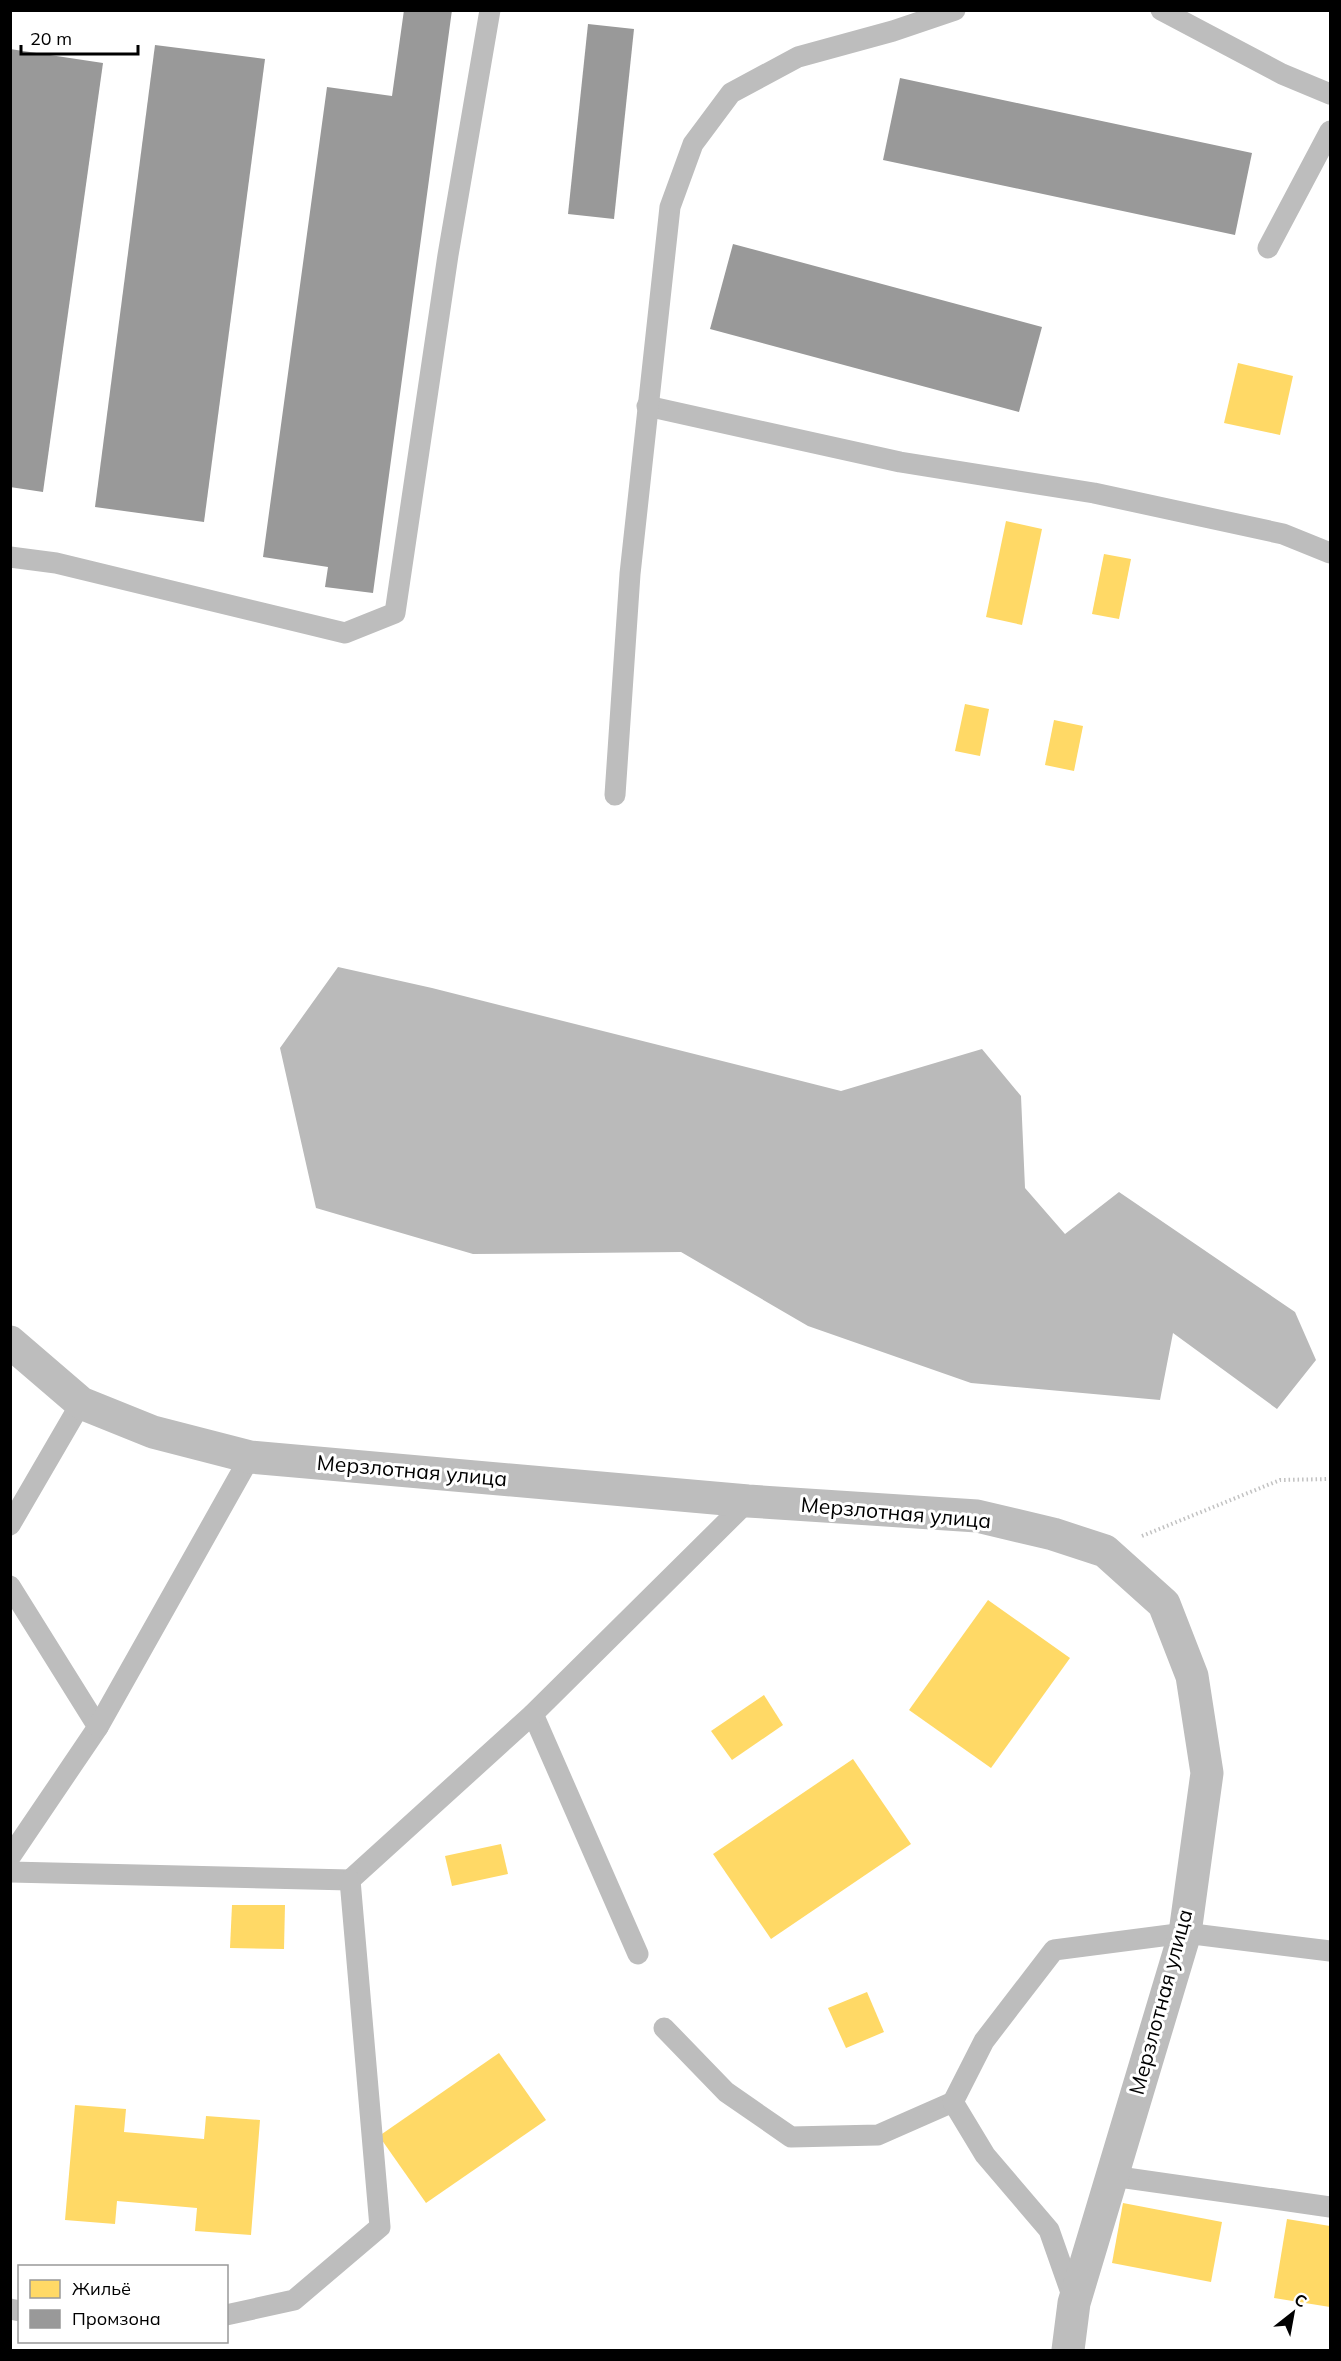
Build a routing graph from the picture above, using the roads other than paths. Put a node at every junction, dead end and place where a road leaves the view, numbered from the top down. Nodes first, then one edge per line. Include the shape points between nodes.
1 (490, 10) edge
2 (955, 10) edge
3 (1161, 10) edge
4 (1330, 94) edge
5 (1330, 131) edge
6 (1268, 248) dead end
7 (647, 406) junction
8 (1330, 553) edge
9 (10, 557) edge
10 (615, 795) dead end
11 (10, 1342) edge
12 (81, 1403) junction
13 (250, 1457) junction
14 (748, 1501) junction
15 (10, 1525) edge
16 (10, 1586) edge
17 (533, 1714) junction
18 (98, 1727) junction
19 (10, 1857) edge
20 (10, 1872) edge
21 (350, 1880) junction
22 (1185, 1933) junction
23 (1330, 1951) edge
24 (638, 1954) dead end
25 (664, 2028) dead end
26 (952, 2102) junction
27 (1112, 2176) junction
28 (1330, 2207) edge
29 (1074, 2303) junction
30 (228, 2315) edge
31 (1068, 2350) edge

1 - 9 lane via 448,255 395,614 345,633 57,563
2 - 7 lane via 798,57 731,93 693,144 670,207
3 - 4 lane via 1282,74
5 - 6 lane
7 - 8 lane via 900,462 1094,493 1283,534
7 - 10 lane via 630,574
11 - 12 street, Мерзлотная улица
12 - 13 street, Мерзлотная улица via 153,1432
12 - 15 lane
13 - 14 street, Мерзлотная улица
13 - 18 lane
14 - 17 lane
14 - 22 street, Мерзлотная улица via 977,1516 1053,1534 1105,1551 1164,1604 1192,1676 1207,1773
16 - 18 lane
17 - 21 lane
17 - 24 lane
18 - 19 lane
20 - 21 lane
21 - 30 lane via 380,2226 294,2300
22 - 23 lane
22 - 26 lane via 1054,1950 984,2041
22 - 27 street, Мерзлотная улица
25 - 26 lane via 726,2092 791,2137 878,2134
26 - 29 lane via 985,2155 1049,2230
27 - 28 lane
27 - 29 street, Мерзлотная улица
29 - 31 street, Мерзлотная улица

